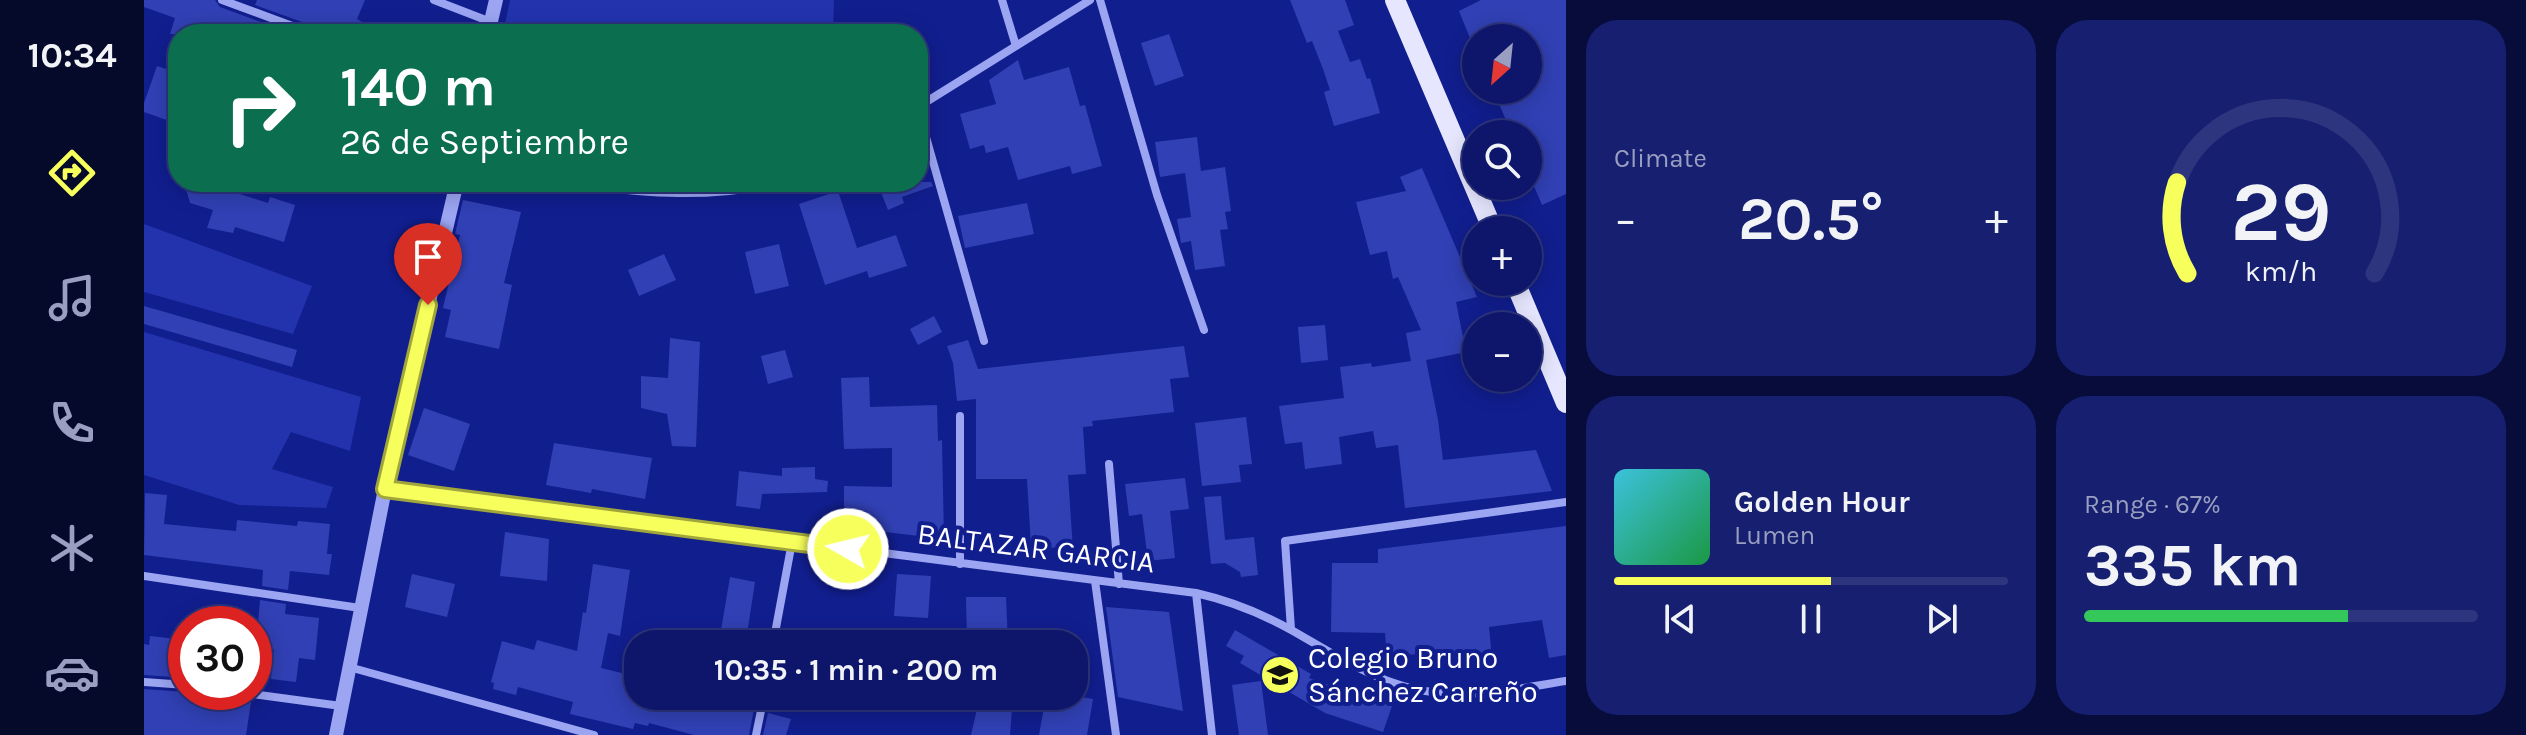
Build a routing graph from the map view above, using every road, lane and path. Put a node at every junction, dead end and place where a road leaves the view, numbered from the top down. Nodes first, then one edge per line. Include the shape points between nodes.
1 (222, 0) edge
2 (434, 0) edge
3 (496, 0) edge
4 (1002, 0) edge
5 (1090, 0) edge
6 (1100, 0) edge
7 (1395, 0) edge
8 (287, 24) edge
9 (482, 24) edge
10 (491, 24) edge
11 (1016, 46) junction
12 (928, 102) edge
13 (928, 143) edge
14 (455, 192) edge
15 (672, 192) edge
16 (697, 192) edge
17 (1487, 216) edge
18 (1521, 296) edge
19 (1204, 330) dead end
20 (984, 341) dead end
21 (1566, 403) edge
22 (960, 416) dead end
23 (1109, 464) dead end
24 (385, 489) junction
25 (1566, 502) edge
26 (792, 542) junction
27 (960, 564) junction
28 (144, 576) edge
29 (1095, 581) junction
30 (1119, 584) junction
31 (1196, 593) junction
32 (360, 608) junction
33 (1291, 629) junction
34 (776, 630) edge
35 (349, 667) junction
36 (1566, 681) edge
37 (144, 682) edge
38 (168, 684) edge
39 (272, 697) edge
40 (341, 706) junction
41 (761, 710) edge
42 (336, 735) edge
43 (594, 735) edge
44 (756, 735) edge
45 (1116, 735) edge
46 (1212, 735) edge

1 - 8 street
2 - 9 street
3 - 10 street
4 - 11 street
5 - 11 street
6 - 19 street via 1157,195
7 - 17 main road
11 - 12 street
13 - 20 street
14 - 24 street
15 - 16 street
18 - 21 main road
22 - 27 street
23 - 30 street
24 - 26 street, BALTAZAR GARCIA
24 - 32 street
25 - 33 street via 1285,541
26 - 27 street, BALTAZAR GARCIA
26 - 34 street
27 - 29 street, BALTAZAR GARCIA
28 - 32 street
29 - 30 street, BALTAZAR GARCIA
29 - 45 street
30 - 31 street, BALTAZAR GARCIA
31 - 33 street, BALTAZAR GARCIA via 1224,599
31 - 46 street
32 - 35 street
33 - 36 street, BALTAZAR GARCIA via 1367,672 1432,692 1470,694
35 - 40 street
35 - 43 street
37 - 38 street
39 - 40 street
40 - 42 street
41 - 44 street

